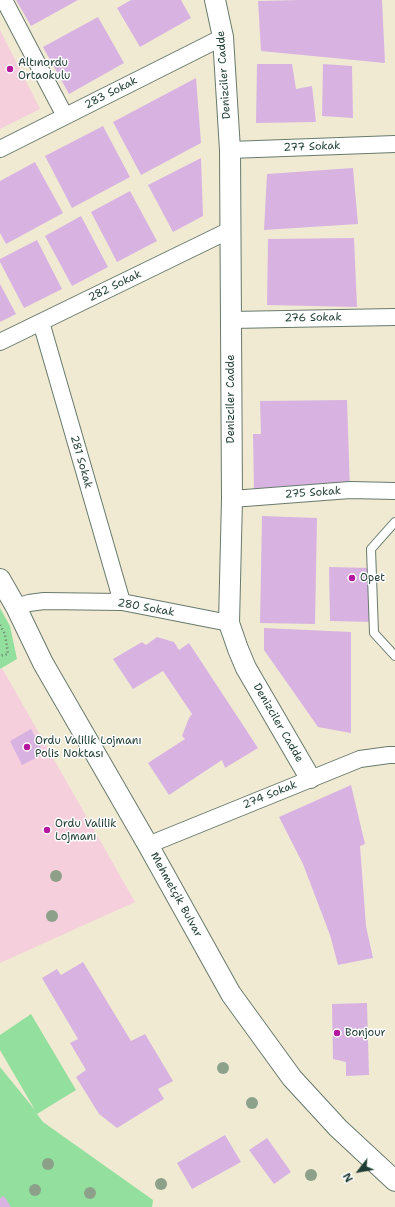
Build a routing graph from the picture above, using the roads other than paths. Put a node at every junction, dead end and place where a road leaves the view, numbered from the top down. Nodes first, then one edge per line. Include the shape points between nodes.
1 (4, 0) edge
2 (215, 0) edge
3 (223, 37) junction
4 (65, 116) junction
5 (395, 144) edge
6 (0, 149) edge
7 (230, 150) junction
8 (230, 230) junction
9 (395, 317) edge
10 (231, 320) junction
11 (41, 322) junction
12 (0, 342) edge
13 (395, 491) edge
14 (232, 500) junction
15 (395, 522) edge
16 (0, 579) edge
17 (122, 602) junction
18 (16, 607) junction
19 (229, 623) junction
20 (395, 656) edge
21 (395, 755) edge
22 (310, 778) junction
23 (148, 845) junction
24 (395, 1181) edge

1 - 4 street
2 - 3 street, Denizciler Cadde
3 - 4 street, 283 Sokak
3 - 7 street, Denizciler Cadde
4 - 6 street, 283 Sokak
5 - 7 street, 277 Sokak
7 - 8 street, Denizciler Cadde
8 - 10 street, Denizciler Cadde
8 - 11 street, 282 Sokak
9 - 10 street, 276 Sokak
10 - 14 street, Denizciler Cadde
11 - 12 street, 282 Sokak
11 - 17 street, 281 Sokak
13 - 14 street, 275 Sokak via 350,490
14 - 19 street, Denizciler Cadde
15 - 20 lane via 371,549 374,633
16 - 18 street, Mehmetçik Bulvar
17 - 18 street, 280 Sokak via 44,601
17 - 19 street, 280 Sokak
18 - 23 street, Mehmetçik Bulvar via 43,663
19 - 22 street, Denizciler Cadde via 246,668
21 - 22 street, 274 Sokak via 360,759
22 - 23 street, 274 Sokak
23 - 24 street, Mehmetçik Bulvar via 231,994 292,1078 338,1128

